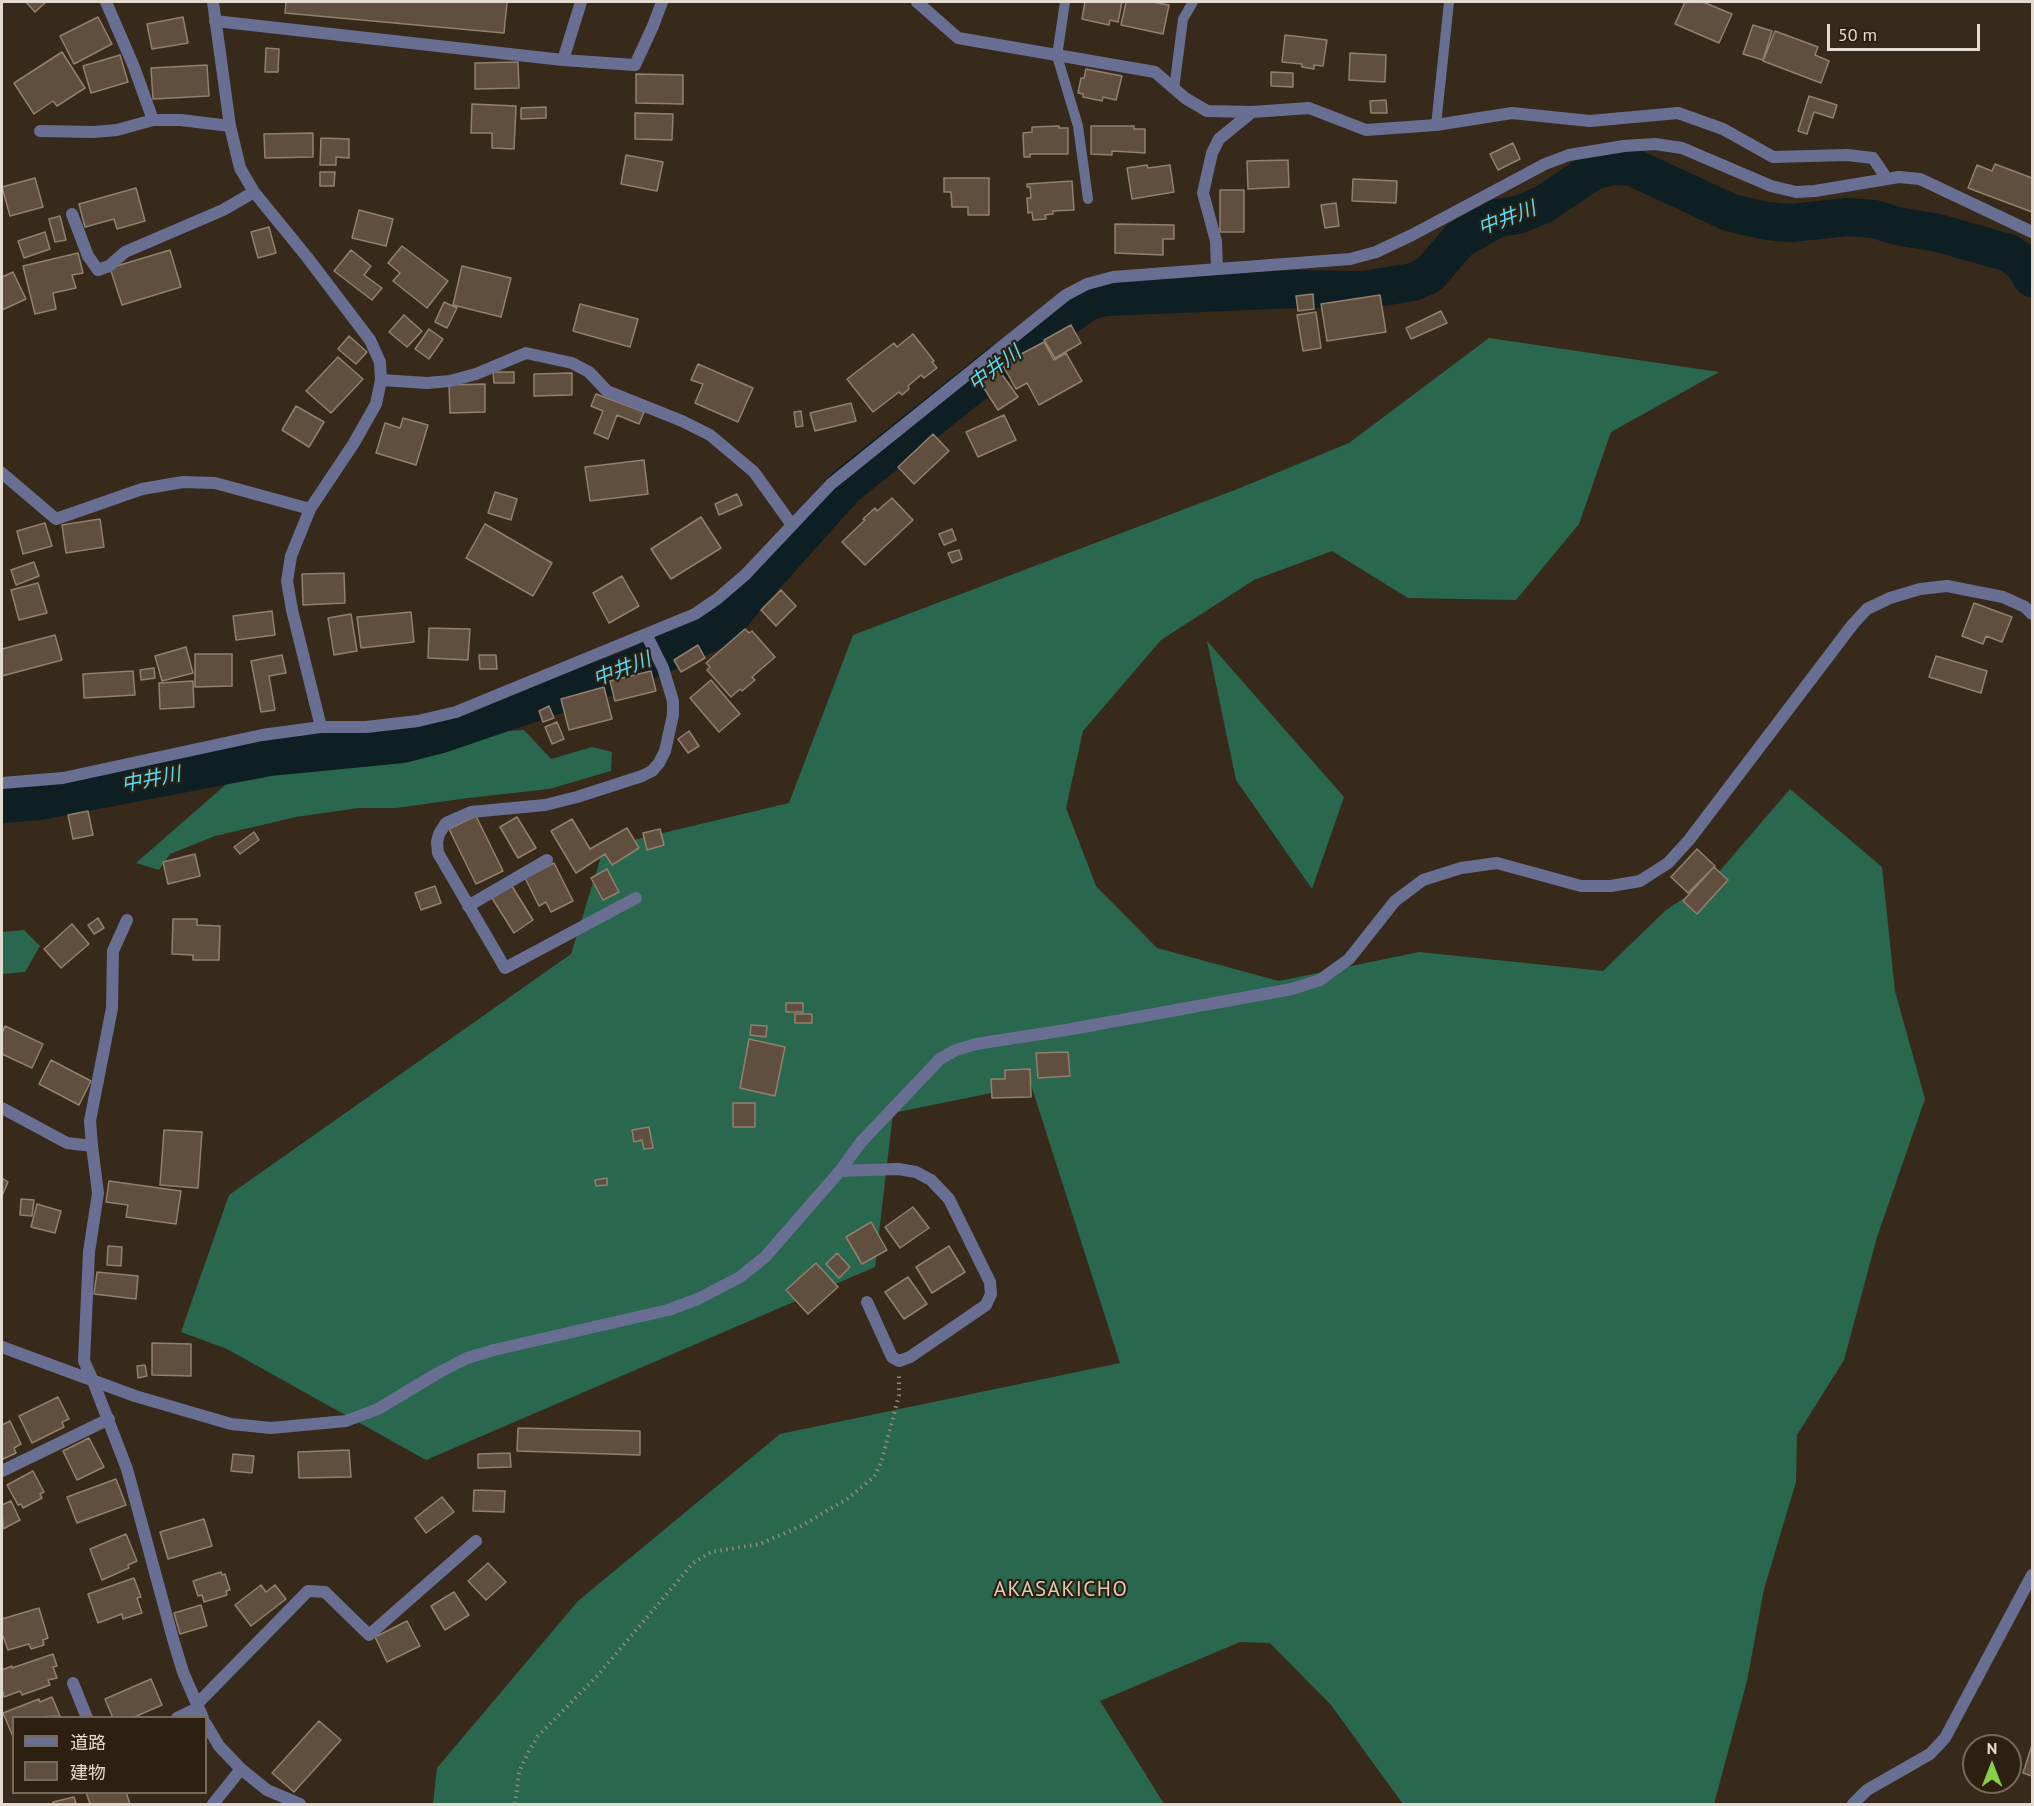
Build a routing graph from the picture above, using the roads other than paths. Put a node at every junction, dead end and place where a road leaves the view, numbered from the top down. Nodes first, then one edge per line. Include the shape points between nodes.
1 (106, 2) edge
2 (213, 2) edge
3 (581, 2) edge
4 (662, 2) edge
5 (917, 2) edge
6 (1065, 2) edge
7 (1193, 2) edge
8 (1449, 2) edge
9 (215, 21) junction
10 (1057, 56) junction
11 (563, 60) junction
12 (1174, 88) junction
13 (1252, 112) junction
14 (153, 120) junction
15 (1436, 125) junction
16 (230, 126) junction
17 (40, 131) dead end
18 (1887, 179) junction
19 (254, 192) junction
20 (1088, 200) dead end
21 (72, 214) dead end
22 (2032, 232) edge
23 (1217, 269) junction
24 (381, 380) junction
25 (2, 473) edge
26 (310, 509) junction
27 (792, 525) junction
28 (2032, 614) edge
29 (649, 639) junction
30 (321, 727) junction
31 (2, 783) edge
32 (547, 860) dead end
33 (636, 898) dead end
34 (468, 906) junction
35 (127, 920) dead end
36 (2, 1108) edge
37 (92, 1146) junction
38 (840, 1171) junction
39 (867, 1302) dead end
40 (2, 1347) edge
41 (93, 1381) junction
42 (109, 1419) junction
43 (2, 1472) edge
44 (476, 1542) dead end
45 (2032, 1575) edge
46 (73, 1683) dead end
47 (199, 1710) edge
48 (86, 1716) edge
49 (182, 1716) edge
50 (207, 1726) edge
51 (240, 1769) junction
52 (213, 1804) edge
53 (300, 1804) edge
54 (1853, 1804) edge

1 - 14 street
2 - 9 street
3 - 11 street
4 - 11 street via 635,65
5 - 10 street via 958,38
6 - 10 lane
7 - 12 lane via 1183,19
8 - 15 lane
9 - 11 street
9 - 16 street
10 - 12 street via 1155,72
10 - 20 lane via 1078,126
12 - 13 street via 1207,111
13 - 15 street via 1309,108 1366,130
13 - 23 street via 1219,139 1203,193 1216,241
14 - 16 street
14 - 17 street via 117,130
15 - 18 street via 1512,113 1590,121 1678,113 1723,129 1773,157 1847,154 1873,158
16 - 19 street via 240,168
18 - 22 street via 1920,179
18 - 23 street via 1796,192 1771,186 1682,148 1655,144 1624,146 1569,155 1545,164 1376,252 1350,259
19 - 21 street via 223,210 140,244 98,270 88,256
19 - 24 street via 370,340 380,362
23 - 27 street via 1113,277 1066,295 831,484
24 - 26 street via 376,404
24 - 27 street via 450,381 526,353 572,363 607,391 682,420 732,451 754,471
25 - 26 street via 56,519 142,489 183,482 214,483
26 - 30 street via 291,556 287,581
27 - 29 street via 717,599
28 - 38 street via 2003,597 1947,586 1910,592 1867,609 1689,840 1668,863 1640,881 1581,886 1497,863 1461,868 1423,880 1395,901 1349,959 1320,980 1292,989 956,1050 940,1059 861,1142
29 - 30 street via 456,712 366,727
29 - 34 street via 673,701 665,751 659,763 642,776 577,797 545,805 471,812 446,823 439,834 438,854
30 - 31 street via 234,740 63,778
32 - 34 street
33 - 34 street via 504,968
35 - 37 street via 113,951 112,1008 90,1121
36 - 37 street via 67,1143
37 - 41 street via 98,1193 89,1252 84,1361
38 - 39 street via 898,1169 931,1180 949,1199 990,1282 991,1294 986,1305 910,1358 899,1361 892,1358
38 - 41 street via 765,1257 740,1277 698,1299 668,1310 467,1358 378,1409 346,1421 271,1428 231,1424
40 - 41 street
41 - 42 street
42 - 43 street
42 - 47 street via 127,1469 183,1672
44 - 47 street via 369,1635 325,1592 308,1591
45 - 54 street via 1945,1738 1930,1754 1867,1790
46 - 48 street
47 - 49 street
50 - 51 street
51 - 52 street
51 - 53 street via 267,1790

